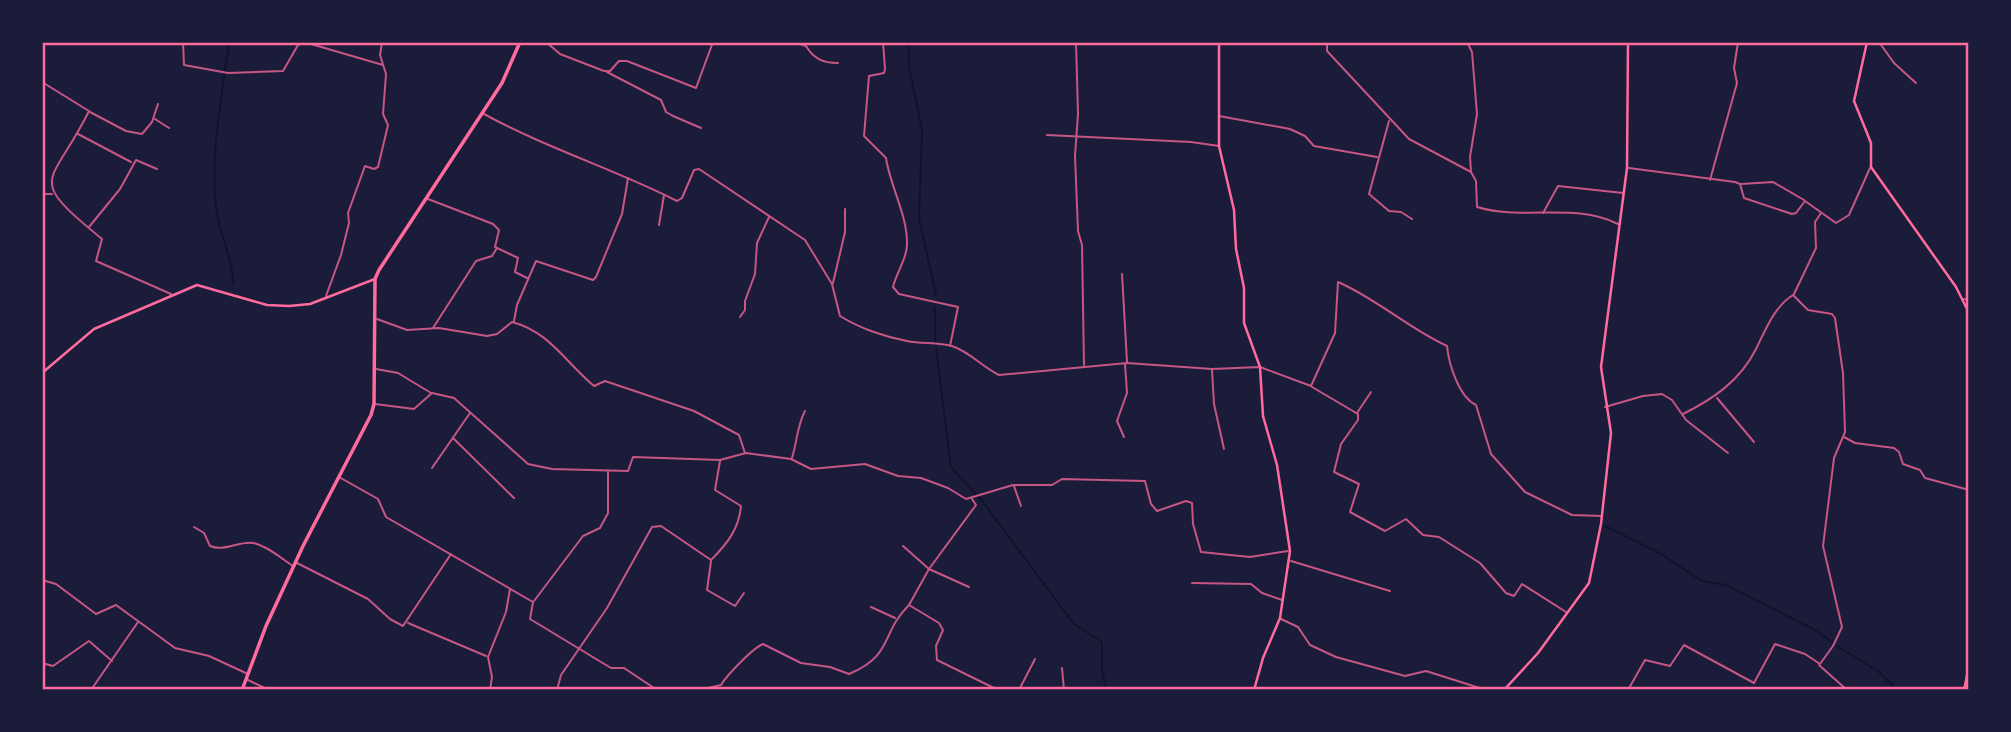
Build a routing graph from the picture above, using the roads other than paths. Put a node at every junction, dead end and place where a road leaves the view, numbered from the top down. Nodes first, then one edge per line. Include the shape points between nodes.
1 (183, 42) edge
2 (382, 42) edge
3 (520, 42) edge
4 (546, 42) edge
5 (713, 42) edge
6 (794, 42) edge
7 (883, 42) edge
8 (1076, 42) edge
9 (1219, 42) edge
10 (1327, 42) edge
11 (1467, 42) edge
12 (1628, 42) edge
13 (1738, 42) edge
14 (1867, 42) edge
15 (1879, 42) edge
16 (838, 63) dead end
17 (384, 66) junction
18 (606, 71) junction
19 (42, 82) edge
20 (1916, 83) dead end
21 (158, 104) dead end
22 (89, 111) junction
23 (483, 113) junction
24 (1218, 116) junction
25 (154, 118) junction
26 (1390, 120) junction
27 (169, 128) dead end
28 (701, 128) dead end
29 (78, 134) junction
30 (1046, 135) dead end
31 (1075, 138) junction
32 (1219, 146) junction
33 (1377, 157) junction
34 (132, 163) junction
35 (1871, 167) junction
36 (1627, 168) junction
37 (157, 169) dead end
38 (1471, 172) junction
39 (628, 177) junction
40 (1709, 181) junction
41 (1740, 184) junction
42 (1624, 193) junction
43 (42, 194) edge
44 (53, 194) junction
45 (664, 194) junction
46 (428, 199) junction
47 (1805, 201) junction
48 (845, 209) dead end
49 (1821, 213) junction
50 (1543, 214) junction
51 (769, 216) junction
52 (1412, 219) dead end
53 (659, 225) dead end
54 (1619, 225) junction
55 (88, 228) junction
56 (497, 247) junction
57 (1122, 274) dead end
58 (375, 279) junction
59 (528, 279) junction
60 (832, 284) junction
61 (174, 295) junction
62 (1793, 295) junction
63 (326, 298) junction
64 (1964, 299) junction
65 (1969, 300) edge
66 (1969, 313) edge
67 (740, 317) dead end
68 (376, 318) junction
69 (514, 323) junction
70 (432, 329) junction
71 (950, 346) junction
72 (1126, 363) junction
73 (1084, 367) junction
74 (1261, 367) junction
75 (375, 369) junction
76 (1212, 369) junction
77 (42, 373) edge
78 (1311, 386) junction
79 (1371, 392) dead end
80 (432, 393) junction
81 (1716, 397) junction
82 (374, 404) junction
83 (1605, 407) junction
84 (804, 411) dead end
85 (471, 412) junction
86 (1356, 414) junction
87 (1683, 414) junction
88 (1124, 437) dead end
89 (1843, 437) junction
90 (453, 438) junction
91 (1754, 442) dead end
92 (1224, 449) dead end
93 (746, 453) junction
94 (1728, 453) dead end
95 (792, 459) junction
96 (720, 460) junction
97 (432, 468) dead end
98 (608, 472) junction
99 (339, 477) junction
100 (1013, 485) junction
101 (1969, 490) edge
102 (514, 498) dead end
103 (973, 498) junction
104 (1021, 506) dead end
105 (1602, 516) junction
106 (194, 527) dead end
107 (903, 546) dead end
108 (1290, 551) junction
109 (452, 554) junction
110 (711, 560) junction
111 (1290, 561) junction
112 (295, 564) junction
113 (929, 569) junction
114 (42, 580) edge
115 (1192, 583) dead end
116 (969, 587) dead end
117 (510, 588) junction
118 (1390, 591) dead end
119 (744, 593) dead end
120 (1283, 601) junction
121 (533, 602) junction
122 (909, 605) junction
123 (871, 607) dead end
124 (1566, 612) junction
125 (896, 618) junction
126 (1280, 618) junction
127 (139, 621) junction
128 (407, 623) junction
129 (579, 647) junction
130 (488, 657) junction
131 (1035, 659) dead end
132 (112, 661) junction
133 (42, 663) edge
134 (1818, 664) junction
135 (1969, 666) edge
136 (1062, 668) dead end
137 (248, 677) junction
138 (91, 690) edge
139 (242, 690) edge
140 (269, 690) edge
141 (490, 690) edge
142 (557, 690) edge
143 (657, 690) edge
144 (699, 690) edge
145 (998, 690) edge
146 (1019, 690) edge
147 (1064, 690) edge
148 (1254, 690) edge
149 (1486, 690) edge
150 (1504, 690) edge
151 (1628, 690) edge
152 (1847, 690) edge
153 (1964, 690) edge

1 - 17 street via 184,65 228,73 283,71 298,45 304,43
2 - 17 street
3 - 23 highway
4 - 18 street via 560,54
5 - 18 street via 696,88 627,61 618,61
6 - 16 street via 827,63
7 - 71 street via 885,69 869,76 863,131 886,158 906,236 906,251 893,287 900,294 958,307
8 - 31 street
9 - 24 main road
10 - 26 street via 1327,51
11 - 38 street via 1472,52 1477,114
12 - 36 main road
13 - 40 street via 1737,83
14 - 35 main road via 1854,101 1871,143
15 - 20 street
17 - 63 street via 383,114 388,125 381,157 376,168 365,166
18 - 28 street via 661,100 673,116
19 - 22 street
21 - 25 street
22 - 25 street via 126,131 142,134
22 - 29 street
23 - 39 street via 524,136
23 - 46 highway
24 - 32 main road
24 - 33 street via 1290,129 1314,146
25 - 27 street
26 - 33 street
26 - 38 street via 1419,146
29 - 34 street
29 - 44 street via 52,172
30 - 31 street
31 - 32 street
31 - 73 street
32 - 74 main road via 1234,210 1244,323
33 - 52 street via 1369,194 1389,211
34 - 37 street via 139,160
34 - 55 street via 120,189
35 - 49 street via 1849,215 1836,223
35 - 64 main road
36 - 40 street
36 - 42 main road
38 - 50 street via 1477,207
39 - 45 street
39 - 59 street via 622,215 593,280 539,260
40 - 41 street
41 - 47 street via 1773,181
41 - 47 street via 1744,198 1792,214
42 - 50 street via 1558,186
42 - 54 main road
43 - 44 street
44 - 55 street
45 - 51 street via 677,201 682,198 697,169
45 - 53 street
46 - 56 street via 493,224 499,230
46 - 58 highway
47 - 49 street
48 - 60 street via 845,232
49 - 62 street via 1815,222 1816,248
50 - 54 street via 1604,217
51 - 60 street via 805,240
51 - 67 street via 757,243 755,274
54 - 83 main road via 1601,368
55 - 61 street via 102,239 96,261
56 - 59 street via 517,258 515,272
56 - 70 street via 492,256 475,261
57 - 72 street
58 - 63 main road
58 - 68 highway
59 - 69 street
60 - 71 street via 839,316 844,319 906,341
61 - 63 main road via 197,285 267,305 310,304
61 - 77 main road via 94,329
62 - 81 street via 1779,306 1755,352
62 - 89 street via 1808,310 1835,318 1843,373
64 - 65 street
64 - 66 main road
68 - 70 street via 407,330
68 - 75 highway
69 - 70 street via 486,336
69 - 93 street via 540,332 594,386 605,381 694,411 739,435
71 - 73 street via 999,374
72 - 73 street
72 - 76 street
72 - 88 street via 1127,393 1117,421
74 - 76 street
74 - 78 street
74 - 108 main road via 1264,416
75 - 80 street via 398,373
75 - 82 highway
76 - 92 street
78 - 86 street
78 - 105 street via 1335,333 1338,282 1447,346 1466,400 1476,405 1490,454 1525,492 1572,515
79 - 86 street
80 - 82 street via 414,409
80 - 85 street via 450,395
81 - 87 street
81 - 91 street
82 - 99 highway
83 - 87 street via 1662,394
83 - 105 main road via 1611,433
84 - 95 street
85 - 90 street
85 - 98 street via 528,464
86 - 124 street via 1358,420 1342,444 1334,472 1359,484 1350,512 1385,531 1409,520 1423,534 1439,537 1480,563 1506,593 1514,596 1522,584
87 - 94 street
89 - 101 street via 1894,448 1903,464 1920,470 1925,478
89 - 134 street via 1832,471 1823,546 1842,627
90 - 97 street
90 - 102 street
93 - 95 street
93 - 96 street
95 - 103 street via 811,469 865,464
96 - 98 street via 639,456 633,457 628,471
96 - 110 street via 715,490 741,506 727,545
98 - 121 street via 608,513 600,528 583,536
99 - 109 street via 378,499 386,517
99 - 112 highway
100 - 103 street
100 - 104 street
100 - 108 street via 1052,485 1062,479 1145,481 1157,510 1192,503 1201,552 1250,556
103 - 113 street via 976,505
105 - 124 main road via 1589,583
106 - 112 street via 204,533 210,546 254,543
107 - 113 street
108 - 111 main road
109 - 117 street
109 - 128 street via 426,587
110 - 119 street via 708,590 735,606
110 - 129 street via 661,526 652,527 607,608
111 - 118 street
111 - 120 main road
112 - 128 street via 368,598 403,626
112 - 137 highway
113 - 116 street
113 - 122 street
114 - 127 street via 56,584 96,614 116,605
115 - 120 street via 1251,584
117 - 121 street
117 - 130 street
120 - 126 main road
121 - 129 street via 528,617
122 - 125 street
122 - 145 street via 943,630 936,646 937,660
123 - 125 street
124 - 150 main road via 1538,653
125 - 144 street via 884,649 870,666 849,674 801,663 763,644 731,669 721,685
126 - 148 main road
126 - 149 street via 1298,627 1310,645 1336,657 1405,676 1426,671
127 - 132 street
127 - 137 street via 176,648 209,656
128 - 130 street
129 - 142 street
129 - 143 street
130 - 141 street
131 - 146 street
132 - 133 street via 89,641 53,666
132 - 138 street
134 - 151 street via 1805,654 1775,645 1754,683 1684,645 1670,666 1645,660
134 - 152 street
135 - 153 main road
136 - 147 street
137 - 139 highway
137 - 140 street

